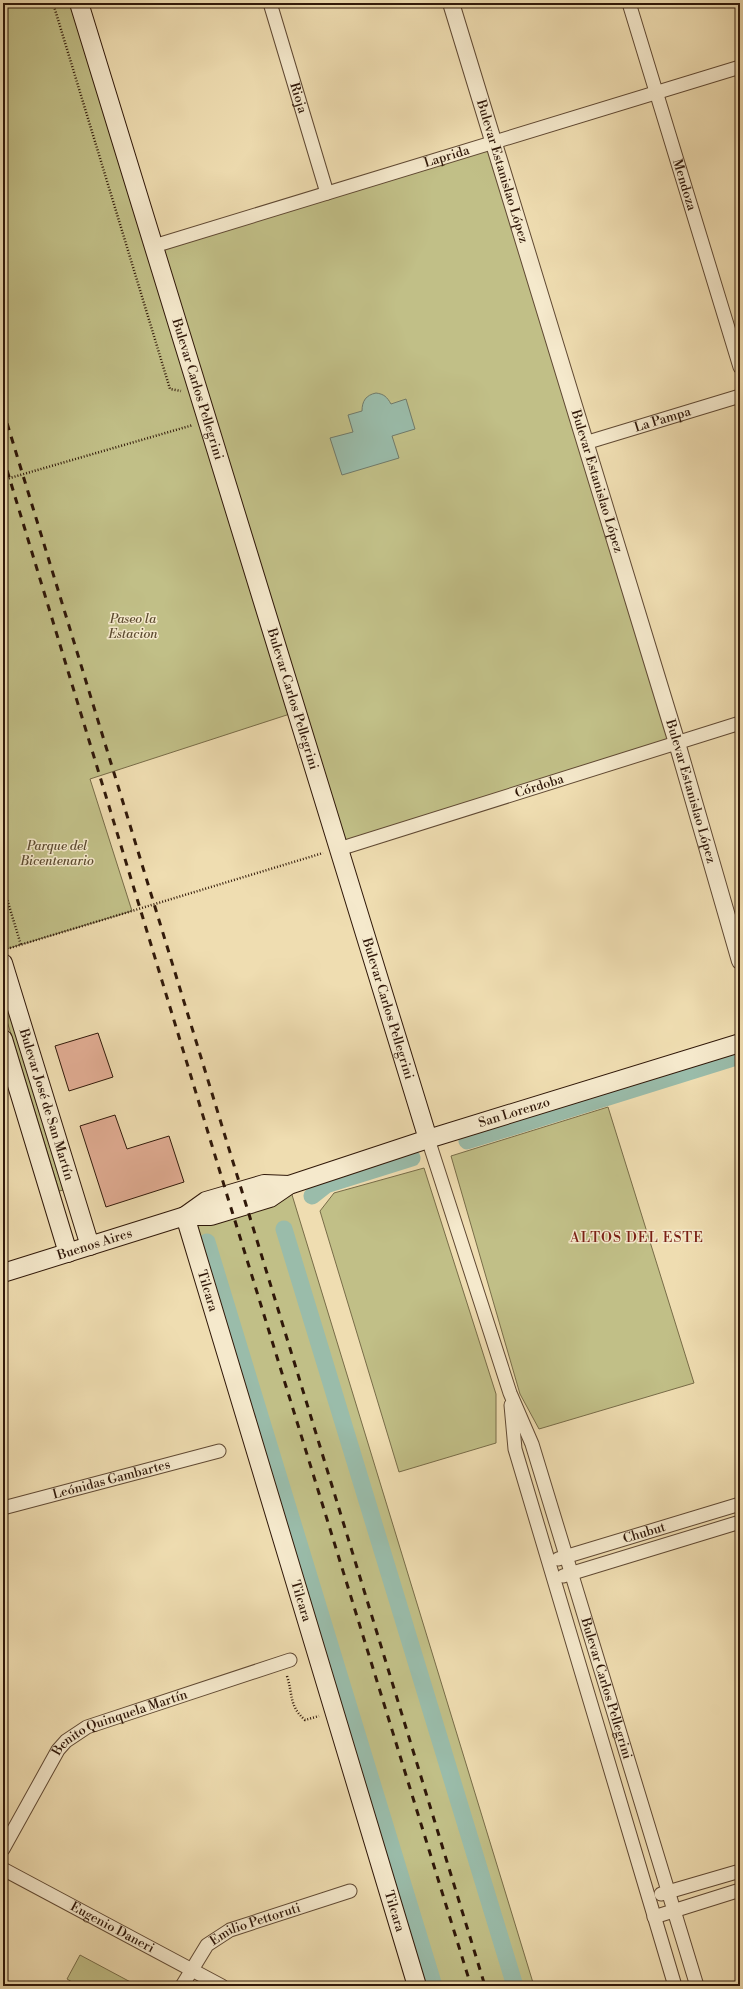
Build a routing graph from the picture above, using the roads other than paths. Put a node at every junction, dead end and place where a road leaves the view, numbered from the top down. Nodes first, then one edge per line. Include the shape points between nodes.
1 (79, 3) edge
2 (270, 3) edge
3 (451, 3) edge
4 (629, 3) edge
5 (740, 67) edge
6 (656, 93) junction
7 (493, 142) junction
8 (328, 193) junction
9 (154, 246) junction
10 (740, 367) edge
11 (740, 396) edge
12 (585, 443) junction
13 (740, 723) edge
14 (677, 743) junction
15 (339, 849) junction
16 (740, 961) edge
17 (3, 963) edge
18 (3, 1039) edge
19 (740, 1043) edge
20 (428, 1139) junction
21 (244, 1198) joint
22 (185, 1216) junction
23 (90, 1246) junction
24 (68, 1253) junction
25 (3, 1273) edge
26 (510, 1393) junction
27 (532, 1444) junction
28 (515, 1449) junction
29 (219, 1450) dead end
30 (740, 1504) edge
31 (3, 1508) edge
32 (740, 1522) edge
33 (567, 1557) junction
34 (549, 1562) junction
35 (572, 1573) junction
36 (554, 1579) junction
37 (290, 1660) dead end
38 (3, 1849) edge
39 (3, 1868) edge
40 (740, 1871) edge
41 (740, 1890) edge
42 (350, 1891) dead end
43 (668, 1892) junction
44 (649, 1898) junction
45 (674, 1911) junction
46 (654, 1916) junction
47 (191, 1969) junction
48 (182, 1986) edge
49 (222, 1986) edge
50 (417, 1986) edge
51 (675, 1986) edge
52 (696, 1986) edge

1 - 9 main road, Bulevar Carlos Pellegrini
2 - 8 street, Rioja
3 - 7 street, Bulevar Estanislao López
4 - 6 street, Mendoza
5 - 6 street, Laprida
6 - 7 street, Laprida
6 - 10 street, Mendoza
7 - 8 street, Laprida
7 - 12 street, Bulevar Estanislao López
8 - 9 street, Laprida
9 - 15 main road, Bulevar Carlos Pellegrini
11 - 12 street, La Pampa
12 - 14 street, Bulevar Estanislao López
13 - 14 street, Córdoba
14 - 15 street, Córdoba
14 - 16 street, Bulevar Estanislao López
15 - 20 main road, Bulevar Carlos Pellegrini
17 - 23 main road, Bulevar José de San Martín
18 - 24 main road, Bulevar José de San Martín
19 - 20 main road, San Lorenzo
20 - 21 main road, San Lorenzo via 288,1185 264,1184
20 - 26 street, Bulevar Carlos Pellegrini
21 - 22 main road, Buenos Aires via 206,1201
22 - 23 main road, Buenos Aires
22 - 50 main road, Tilcara
23 - 24 main road, Buenos Aires
24 - 25 main road, Buenos Aires
26 - 27 street, Bulevar Carlos Pellegrini
26 - 28 street, Bulevar Carlos Pellegrini
27 - 28 street
27 - 33 street, Bulevar Carlos Pellegrini
28 - 34 street, Bulevar Carlos Pellegrini
29 - 31 street, Leónidas Gambartes
30 - 33 street, Chubut
32 - 35 street, Chubut
33 - 34 street, Chubut
33 - 35 street, Bulevar Carlos Pellegrini
34 - 36 street, Bulevar Carlos Pellegrini
35 - 36 street, Chubut
35 - 43 street, Bulevar Carlos Pellegrini
36 - 44 street, Bulevar Carlos Pellegrini
37 - 38 street, Benito Quinquela Martín via 87,1727 76,1734 66,1741 51,1760
39 - 47 street, Eugenio Daneri
40 - 43 street
41 - 45 street
42 - 47 street, Emilio Pettoruti via 230,1930 207,1946
43 - 44 street
43 - 45 street, Bulevar Carlos Pellegrini
44 - 46 street, Bulevar Carlos Pellegrini
45 - 46 street
45 - 52 street, Bulevar Carlos Pellegrini
46 - 51 street, Bulevar Carlos Pellegrini
47 - 48 street, Emilio Pettoruti
47 - 49 street, Eugenio Daneri

